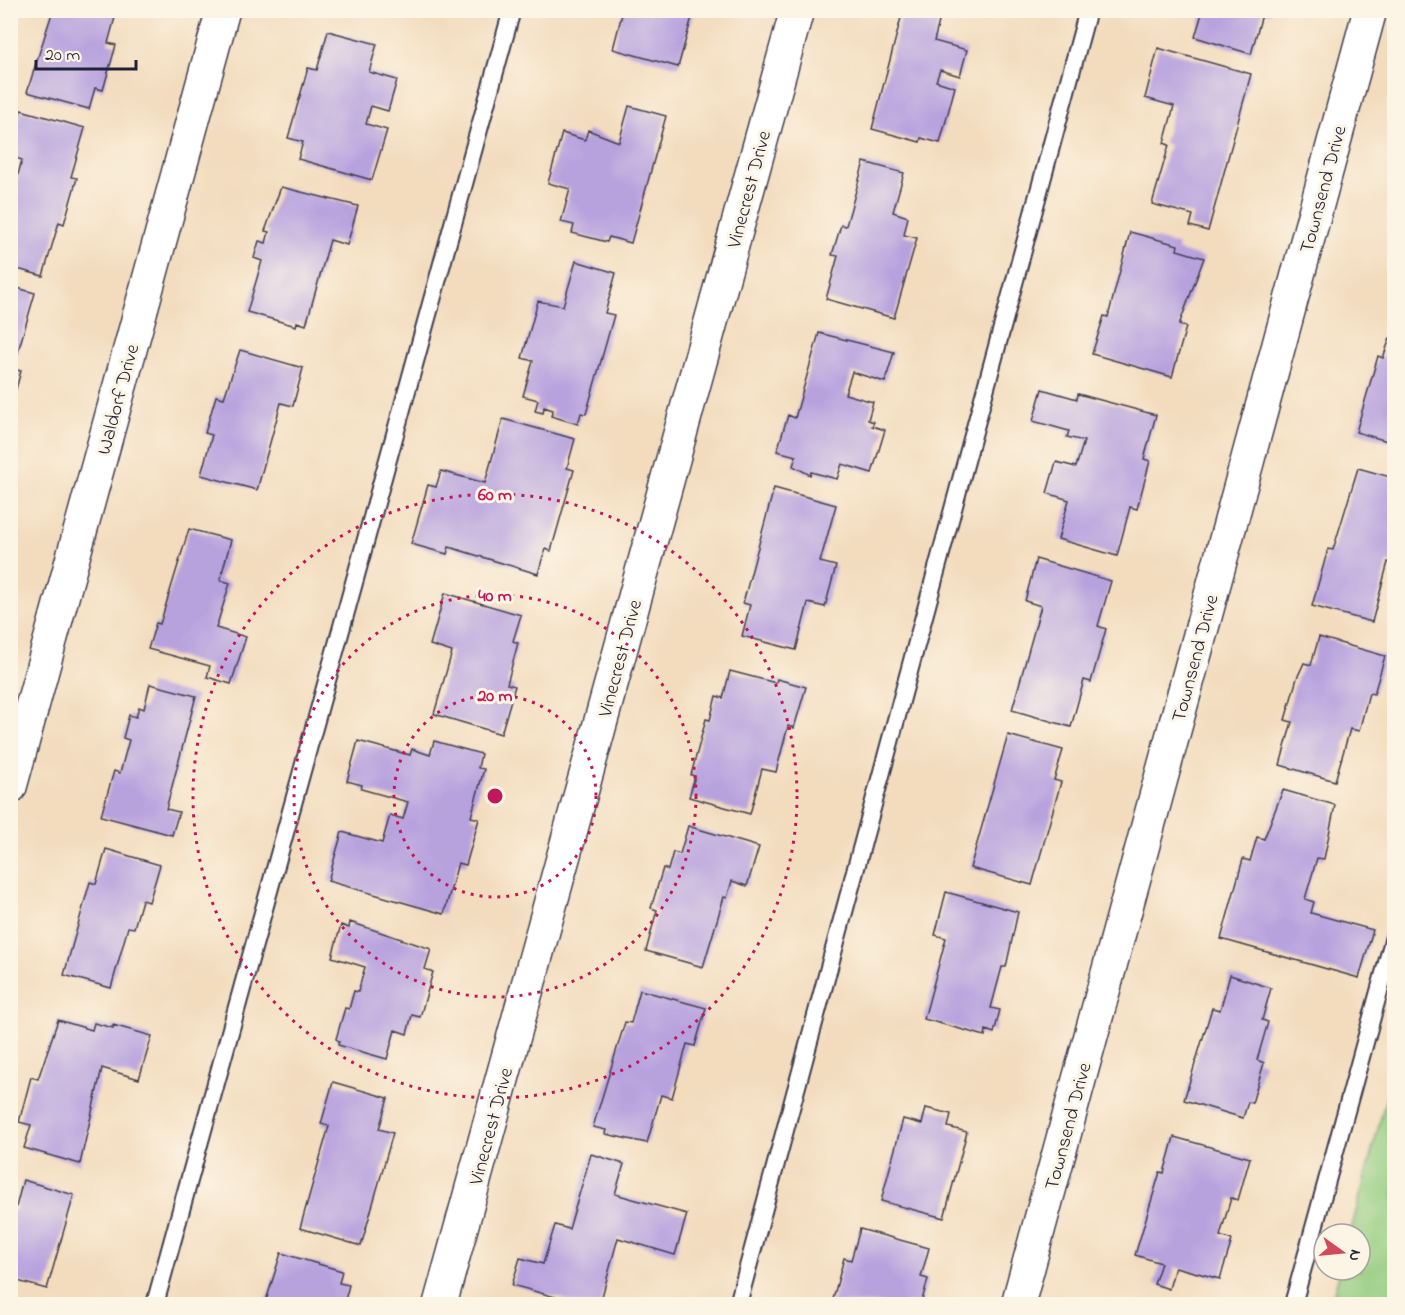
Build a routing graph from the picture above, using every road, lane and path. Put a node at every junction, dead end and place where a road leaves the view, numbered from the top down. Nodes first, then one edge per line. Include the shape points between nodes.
1 (223, 10) edge
2 (512, 10) edge
3 (797, 10) edge
4 (1088, 10) edge
5 (1370, 10) edge
6 (10, 787) edge
7 (1395, 937) edge
8 (155, 1305) edge
9 (440, 1305) edge
10 (738, 1305) edge
11 (1018, 1305) edge
12 (1293, 1305) edge

1 - 6 street, Waldorf Drive
2 - 8 lane
3 - 9 street, Vinecrest Drive
4 - 10 lane
5 - 11 street, Townsend Drive
7 - 12 lane

